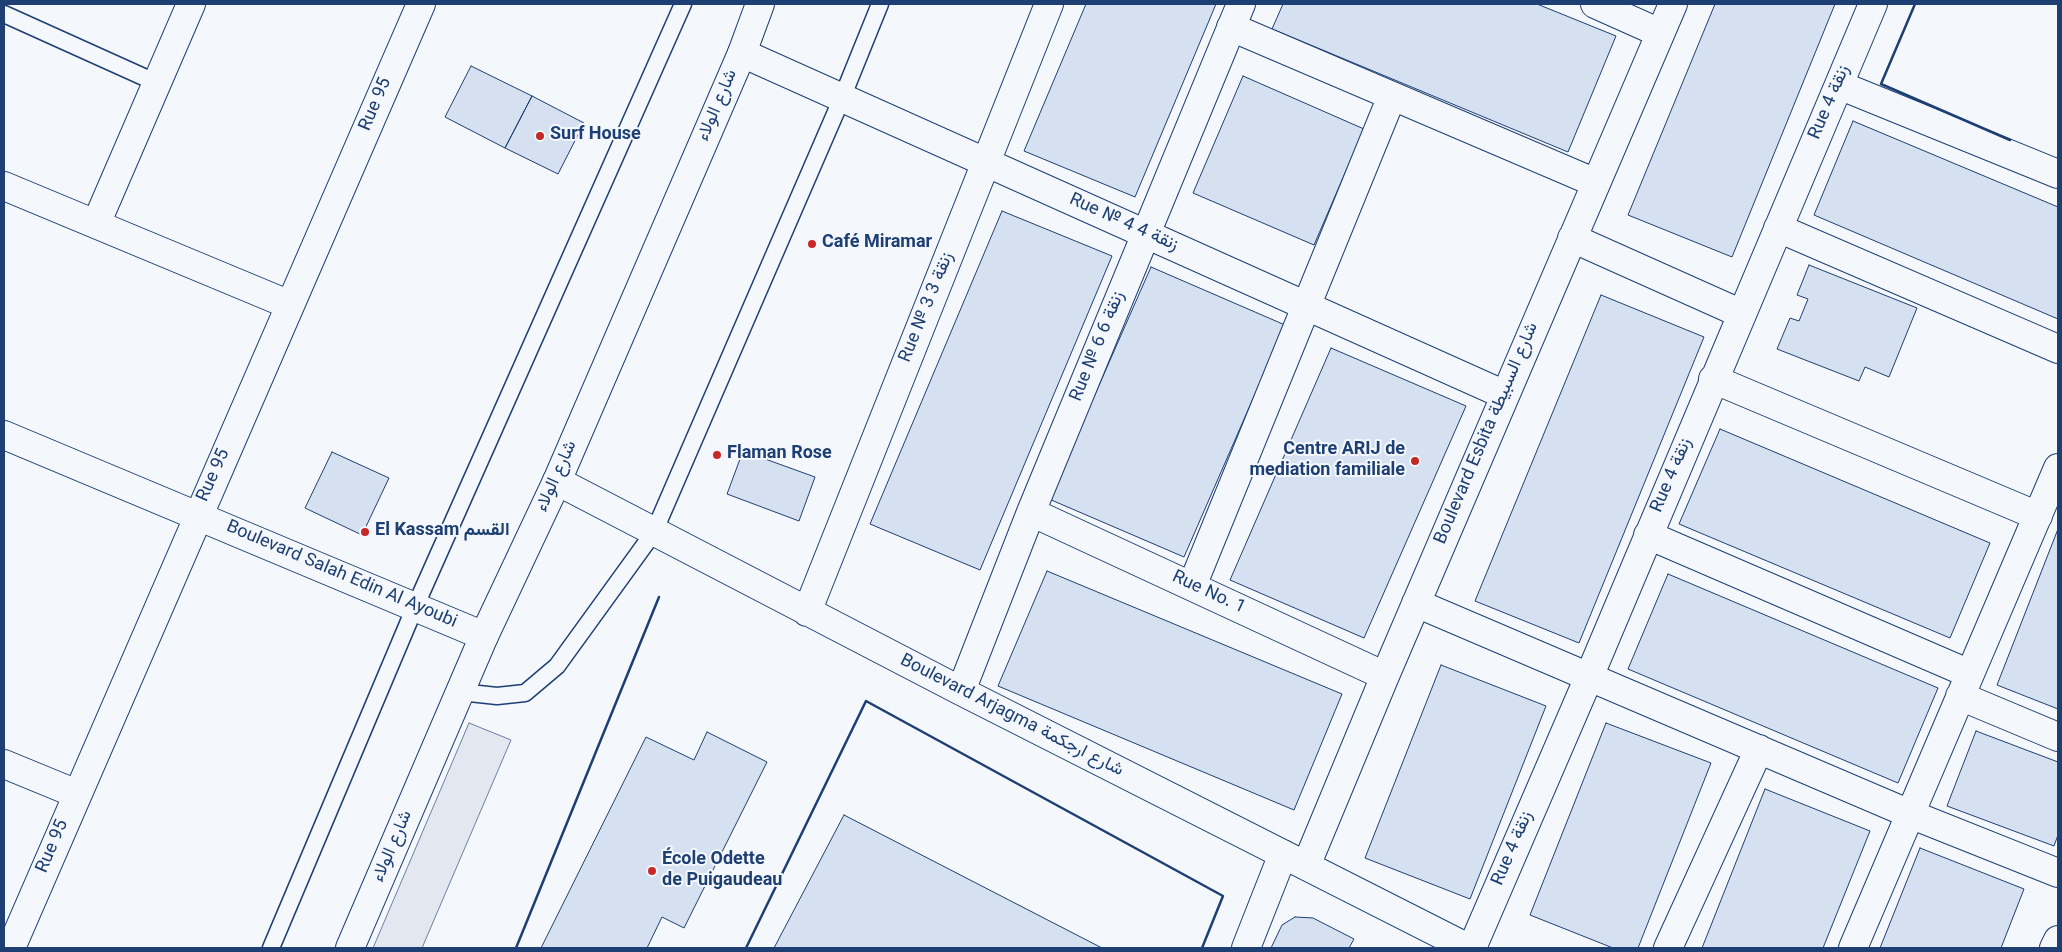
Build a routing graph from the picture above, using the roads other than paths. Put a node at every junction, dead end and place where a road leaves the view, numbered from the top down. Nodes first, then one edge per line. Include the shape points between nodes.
1 (191, 4) edge
2 (421, 4) edge
3 (684, 4) edge
4 (760, 4) edge
5 (880, 4) edge
6 (1049, 4) edge
7 (1595, 4) edge
8 (1673, 4) edge
9 (1873, 4) edge
10 (4, 14) edge
11 (1236, 15) edge
12 (1660, 33) junction
13 (742, 53) junction
14 (157, 83) junction
15 (1839, 85) junction
16 (1392, 96) junction
17 (842, 98) junction
18 (986, 162) junction
19 (2058, 174) edge
20 (1596, 183) junction
21 (4, 186) edge
22 (96, 224) junction
23 (1778, 228) junction
24 (1146, 234) junction
25 (1572, 238) junction
26 (290, 304) junction
27 (1306, 306) junction
28 (1742, 314) junction
29 (2058, 349) edge
30 (1714, 379) junction
31 (1505, 395) junction
32 (4, 435) edge
33 (2058, 468) edge
34 (557, 481) junction
35 (1031, 512) junction
36 (198, 516) junction
37 (2038, 516) junction
38 (654, 532) junction
39 (1648, 536) junction
40 (1192, 586) junction
41 (1416, 603) junction
42 (415, 608) junction
43 (807, 612) junction
44 (484, 636) junction
45 (1385, 676) junction
46 (1589, 677) junction
47 (1965, 685) junction
48 (961, 691) junction
49 (460, 692) junction
50 (2058, 738) edge
51 (1759, 749) junction
52 (4, 764) edge
53 (77, 794) junction
54 (1910, 814) junction
55 (1294, 860) junction
56 (2058, 873) edge
57 (2058, 940) edge
58 (11, 948) edge
59 (271, 948) edge
60 (350, 948) edge
61 (1246, 948) edge
62 (1470, 948) edge
63 (1668, 948) edge
64 (1852, 948) edge
65 (2054, 948) edge

1 - 14 street
2 - 26 street, Rue 95
3 - 42 lane
4 - 13 street, شارع الولاء
5 - 17 lane
6 - 18 street, Rue № 3 زنقة 3
7 - 12 street
8 - 12 street, Boulevard Esbita شارع السبيطة
9 - 15 street, Rue 4 زنقة
10 - 14 lane
11 - 16 street
11 - 24 street, Rue № 6 زنقة 6
12 - 20 street, Boulevard Esbita شارع السبيطة
13 - 17 street, Rue № 4 زنقة 4
13 - 34 street, شارع الولاء
14 - 22 street
15 - 19 street
15 - 23 street, Rue 4 زنقة
16 - 20 street
16 - 27 street
17 - 18 street, Rue № 4 زنقة 4
17 - 38 lane
18 - 24 street, Rue № 4 زنقة 4
18 - 43 street, Rue № 3 زنقة 3
20 - 25 street, Boulevard Esbita شارع السبيطة
21 - 22 street
22 - 26 street
23 - 28 street, Rue 4 زنقة
23 - 29 street
24 - 27 street, Rue № 4 زنقة 4
24 - 35 street, Rue № 6 زنقة 6
25 - 28 street
25 - 31 street, Boulevard Esbita شارع السبيطة
26 - 36 street, Rue 95
27 - 31 street, Rue № 4 زنقة 4
27 - 40 street
28 - 30 street, Rue 4 زنقة
30 - 37 street
30 - 39 street, Rue 4 زنقة
31 - 41 street, Boulevard Esbita شارع السبيطة
32 - 36 street, Boulevard Salah Edin Al Ayoubi
33 - 37 street
34 - 38 street, Boulevard Arjagma شارع ارجكمة
34 - 44 street, شارع الولاء
35 - 40 street, Rue No. 1
35 - 48 street, Rue № 6 زنقة 6
36 - 42 street, Boulevard Salah Edin Al Ayoubi
36 - 53 street, Rue 95
37 - 47 street
38 - 43 street, Boulevard Arjagma شارع ارجكمة
38 - 49 lane via 557,666 525,693 497,696
39 - 46 street, Rue 4 زنقة
39 - 47 street
40 - 45 street, Rue No. 1
41 - 45 street, Boulevard Esbita شارع السبيطة
41 - 46 street
42 - 44 street, Boulevard Salah Edin Al Ayoubi
42 - 59 lane
43 - 48 street, Boulevard Arjagma شارع ارجكمة
44 - 49 street, شارع الولاء
45 - 55 street, Boulevard Esbita شارع السبيطة
46 - 51 street
46 - 62 street, Rue 4 زنقة
47 - 50 street
47 - 54 street
48 - 55 street, Boulevard Arjagma شارع ارجكمة
49 - 60 street, شارع الولاء
51 - 54 street
51 - 63 street
52 - 53 street
53 - 58 street, Rue 95
54 - 56 street
54 - 64 street
55 - 61 street, Boulevard Esbita شارع السبيطة
55 - 62 street, Boulevard Arjagma شارع ارجكمة
57 - 65 street

